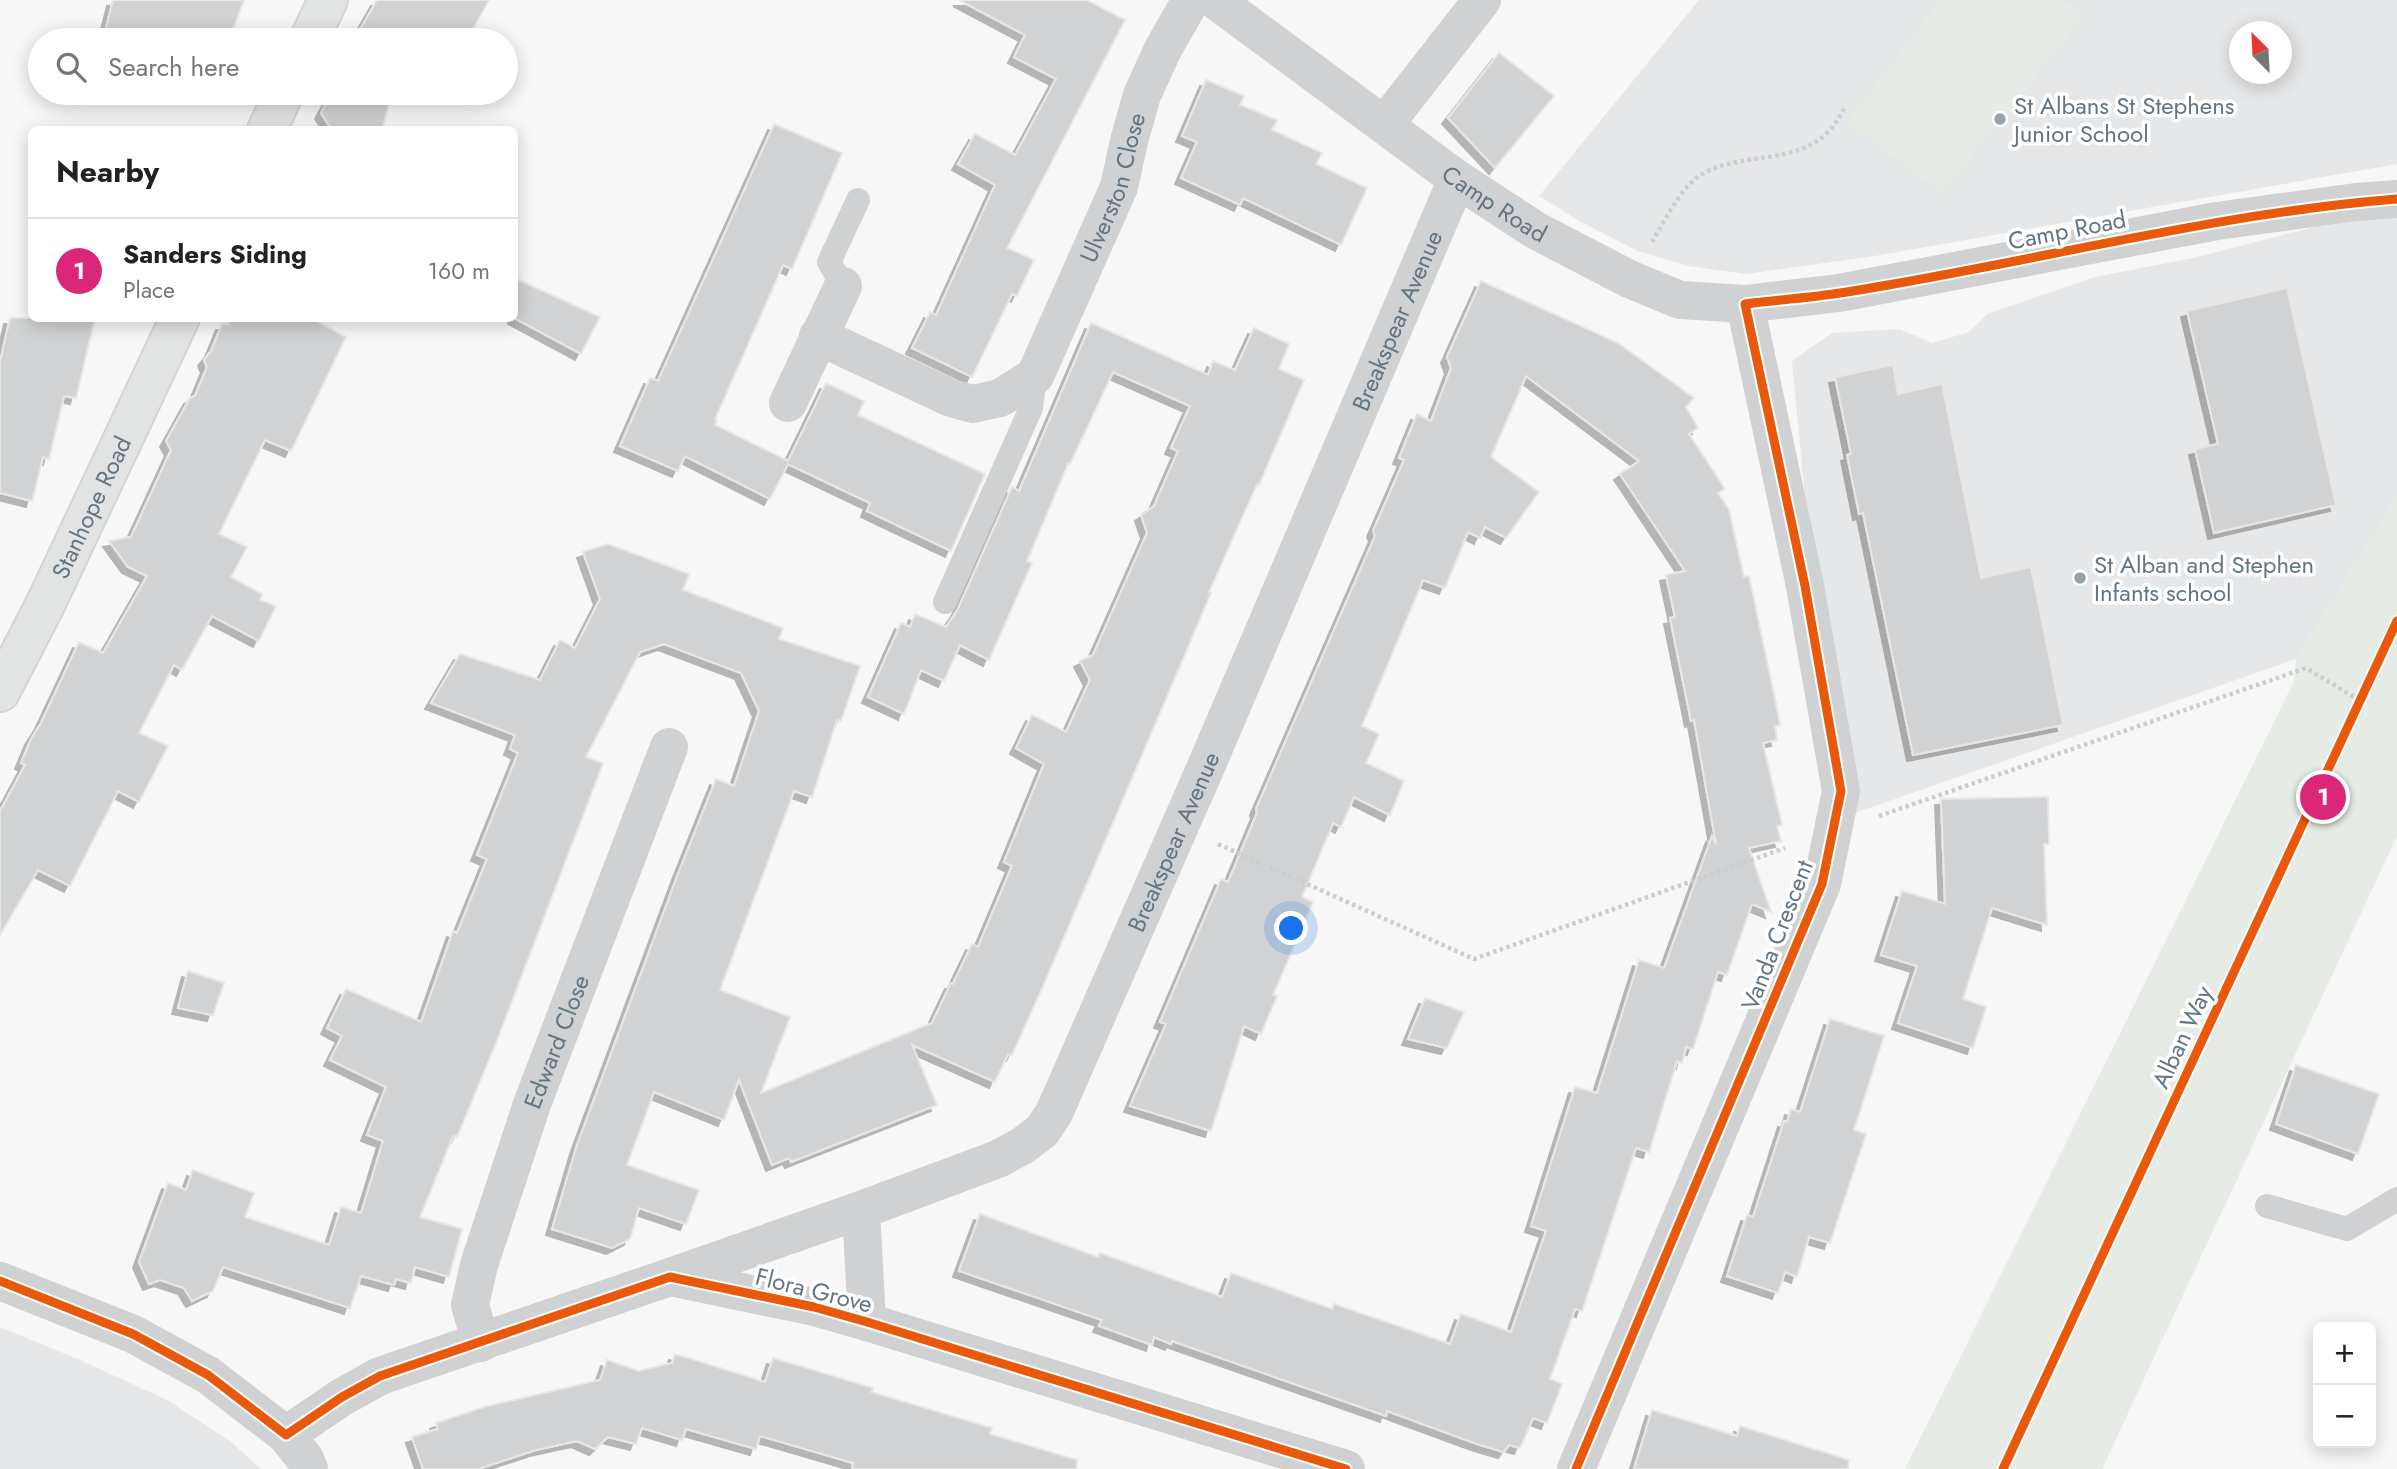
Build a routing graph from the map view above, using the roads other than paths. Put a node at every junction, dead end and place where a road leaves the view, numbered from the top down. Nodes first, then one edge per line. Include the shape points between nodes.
1 (328, 0) edge
2 (1191, 0) edge
3 (1215, 0) edge
4 (1482, 0) edge
5 (315, 28) edge
6 (278, 105) edge
7 (1385, 124) junction
8 (269, 126) edge
9 (1457, 179) junction
10 (2397, 199) edge
11 (858, 200) dead end
12 (843, 286) joint
13 (1745, 304) junction
14 (178, 322) edge
15 (818, 336) junction
16 (1035, 376) junction
17 (788, 403) dead end
18 (945, 602) dead end
19 (0, 692) edge
20 (669, 747) dead end
21 (2397, 1199) edge
22 (2267, 1206) dead end
23 (861, 1210) junction
24 (670, 1277) junction
25 (0, 1281) edge
26 (867, 1322) junction
27 (481, 1343) junction
28 (286, 1435) junction
29 (309, 1469) edge
30 (1346, 1469) edge
31 (1576, 1469) edge

1 - 5 main road
2 - 16 street, Ulverston Close via 1142,94 1119,187
3 - 7 street, Camp Road
4 - 7 street
6 - 8 main road
7 - 9 street, Camp Road
9 - 13 street, Camp Road via 1535,230 1629,279 1680,300
9 - 23 street, Breakspear Avenue via 1054,1113 1042,1131 998,1159
10 - 13 street, Camp Road via 2217,221 1839,293
11 - 12 lane via 828,262
12 - 15 street
13 - 31 street, Vanda Crescent via 1805,586 1841,791 1822,884
14 - 19 main road, Stanhope Road
15 - 16 street via 973,404 1000,398
15 - 17 street
16 - 18 lane, Ulverston Close via 1031,408
20 - 27 street, Edward Close via 532,1104 479,1265 470,1305
21 - 22 lane via 2347,1229
23 - 24 street, Breakspear Avenue
23 - 26 street, Flora Grove
24 - 26 street, Flora Grove
24 - 27 street
25 - 28 street via 133,1334 208,1375
26 - 30 street, Flora Grove
27 - 28 street via 380,1376
28 - 29 street

